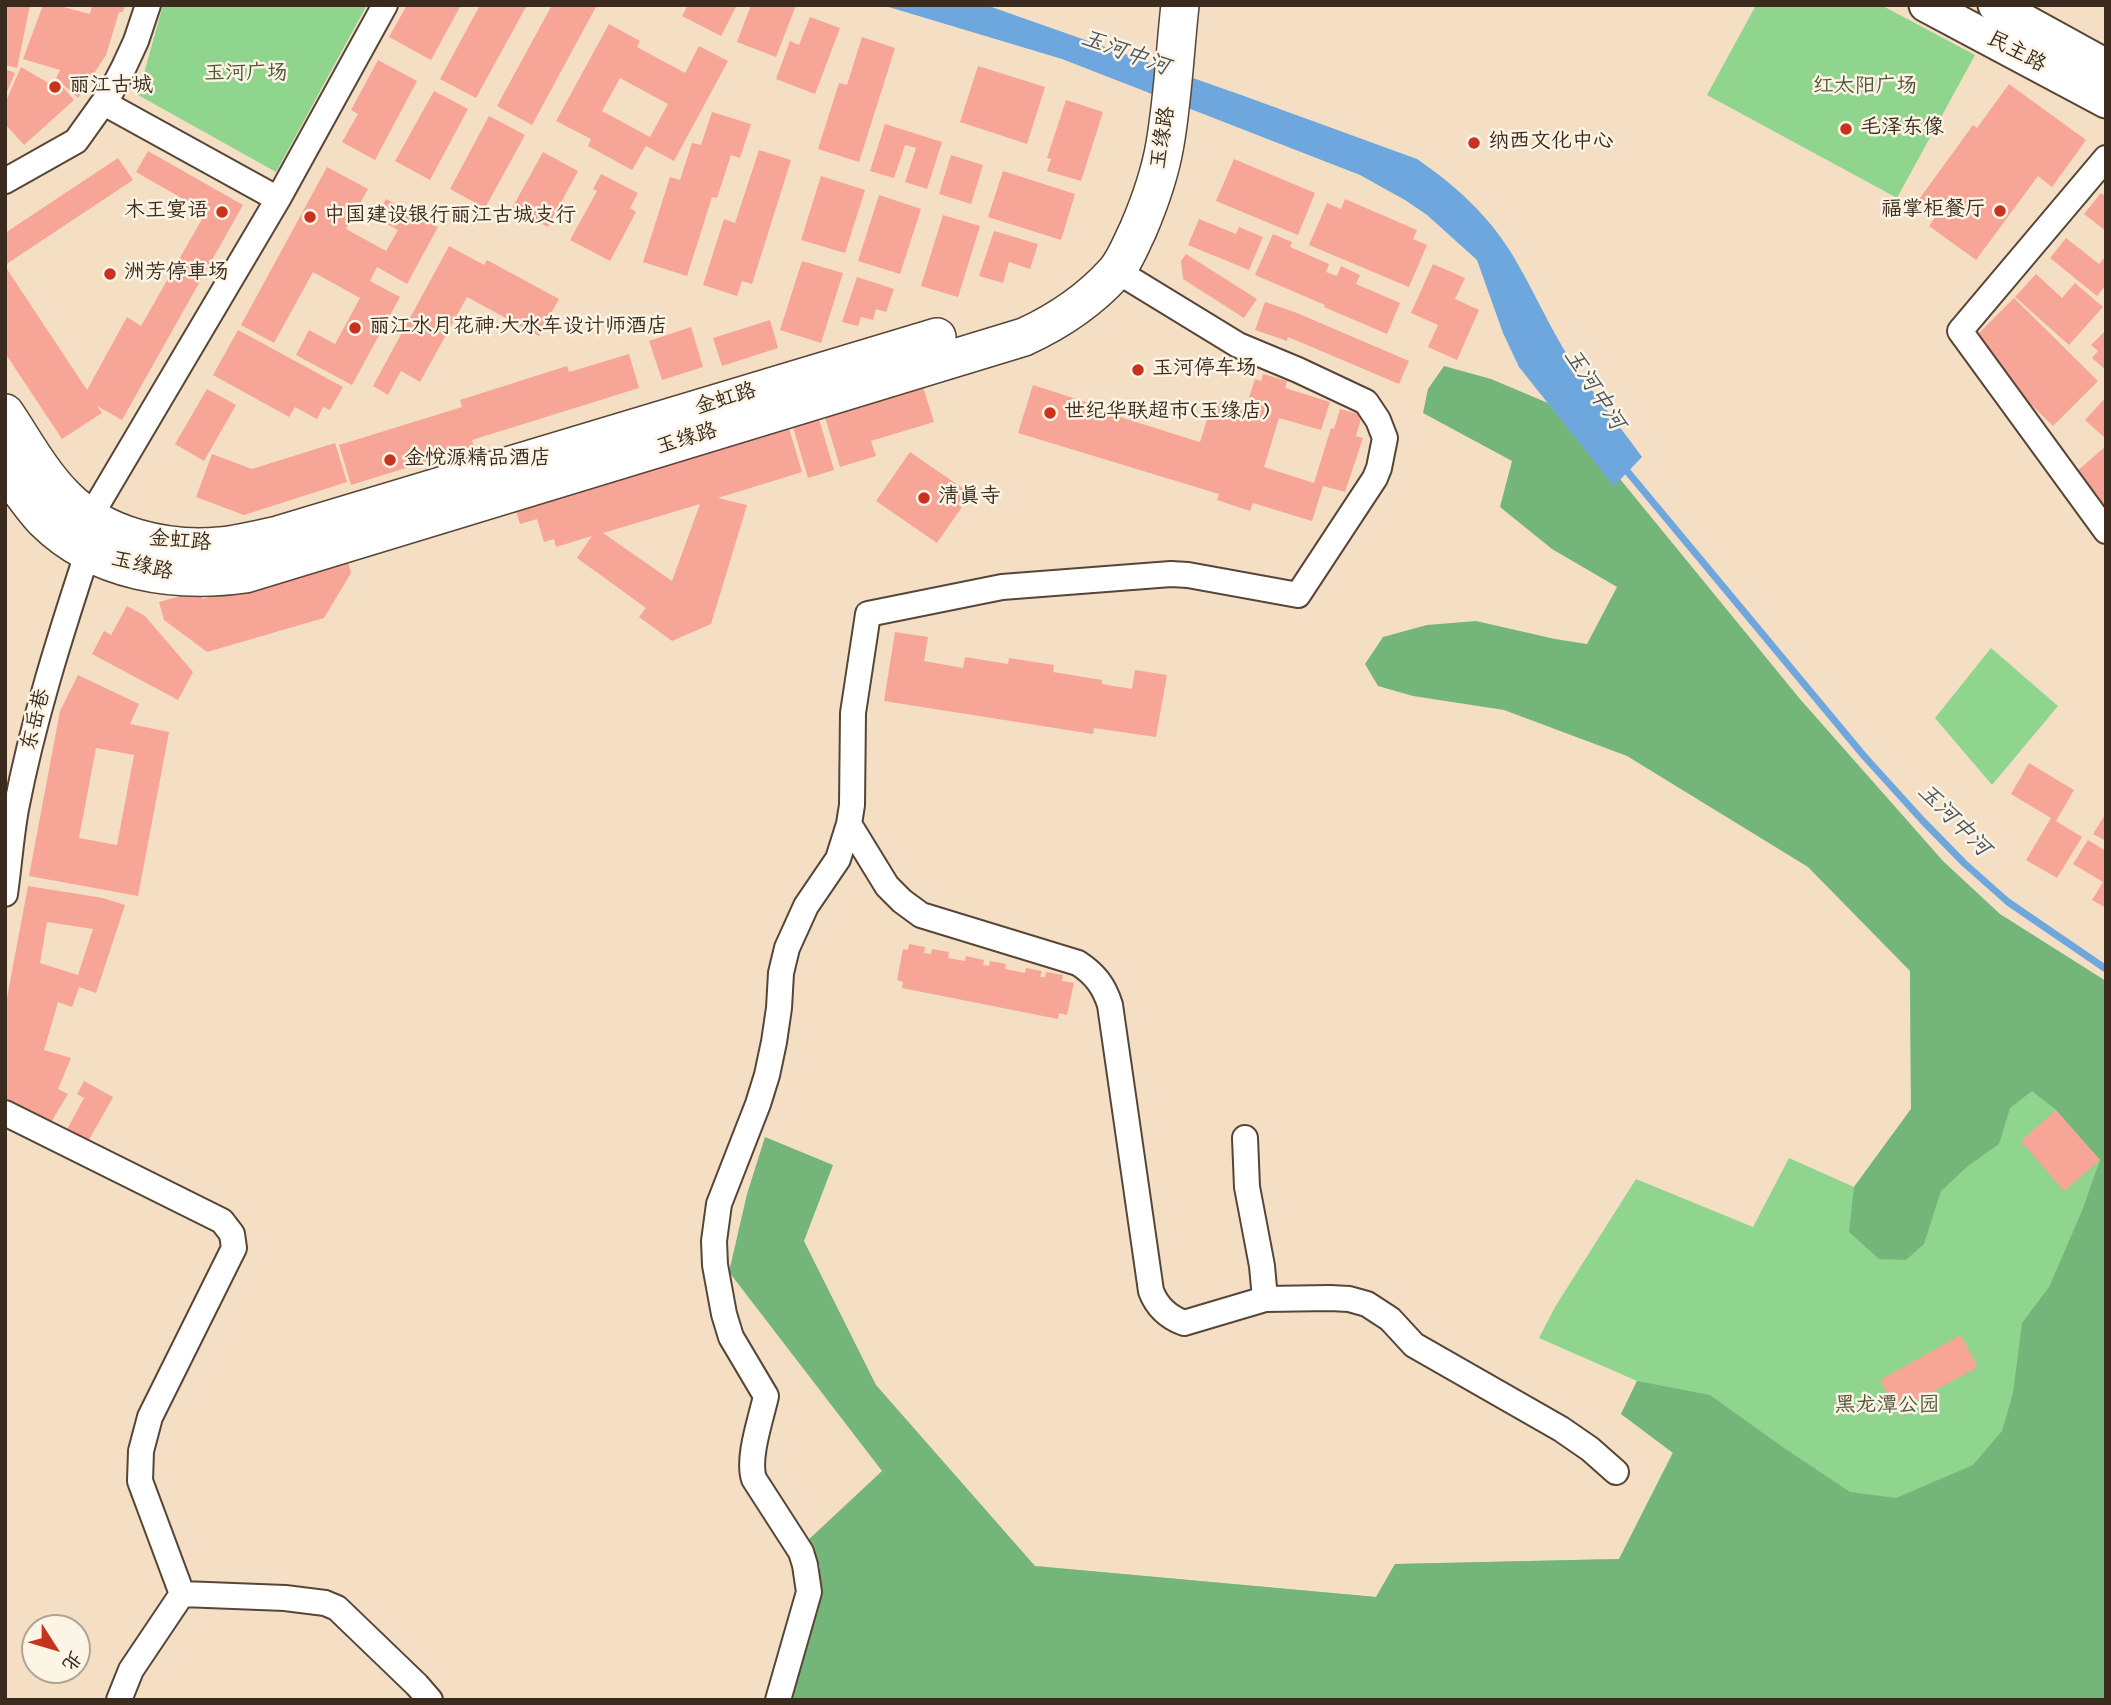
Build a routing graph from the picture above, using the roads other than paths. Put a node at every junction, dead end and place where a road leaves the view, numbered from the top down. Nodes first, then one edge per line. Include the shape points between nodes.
1 (148, 5) edge
2 (385, 5) edge
3 (1154, 5) edge
4 (1180, 5) edge
5 (1926, 5) edge
6 (1995, 5) edge
7 (2106, 66) edge
8 (2106, 102) edge
9 (104, 103) junction
10 (2106, 158) edge
11 (1145, 173) junction
12 (5, 181) edge
13 (278, 199) junction
14 (1117, 271) junction
15 (5, 413) edge
16 (5, 468) edge
17 (2106, 531) edge
18 (89, 534) junction
19 (849, 824) junction
20 (5, 894) edge
21 (5, 1113) edge
22 (1245, 1138) dead end
23 (1265, 1299) junction
24 (1616, 1472) dead end
25 (182, 1594) junction
26 (119, 1700) edge
27 (430, 1700) edge
28 (778, 1700) edge

1 - 9 street via 136,41
2 - 13 street
3 - 11 main road, 金虹路 via 1140,139
4 - 11 main road, 玉缘路 via 1166,143
5 - 8 main road, 民主路
6 - 7 main road, 民主路
9 - 12 street via 76,141
9 - 13 street
10 - 17 street via 1960,331
11 - 14 main road, 玉缘路 via 1147,209
11 - 18 main road, 金虹路 via 1124,200 1096,255 1056,292 1015,314 278,535 198,547 156,543 114,530
13 - 18 street
14 - 18 main road, 玉缘路 via 1070,313 1024,337 245,574 174,577 125,567
14 - 19 street via 1238,345 1366,402 1385,438 1375,478 1298,595 1171,574 1002,587 868,614 853,713
15 - 18 main road, 金虹路
16 - 18 main road, 玉缘路 via 30,505 61,535
18 - 20 street, 东岳巷 via 40,705 16,810
19 - 23 street via 887,886 921,915 1078,963 1097,978 1111,1006 1154,1300 1174,1320 1184,1323
19 - 28 street via 838,859 806,906 787,948 767,1075 719,1204 714,1241 719,1290 732,1337 766,1396 752,1473 801,1552 808,1578 809,1592
21 - 25 street via 222,1221 232,1234 234,1248 149,1417 141,1451 140,1481
22 - 23 street via 1247,1187
23 - 24 street via 1330,1298 1367,1304 1390,1319 1414,1345 1561,1429
25 - 26 street via 131,1670
25 - 27 street via 285,1598 337,1608

